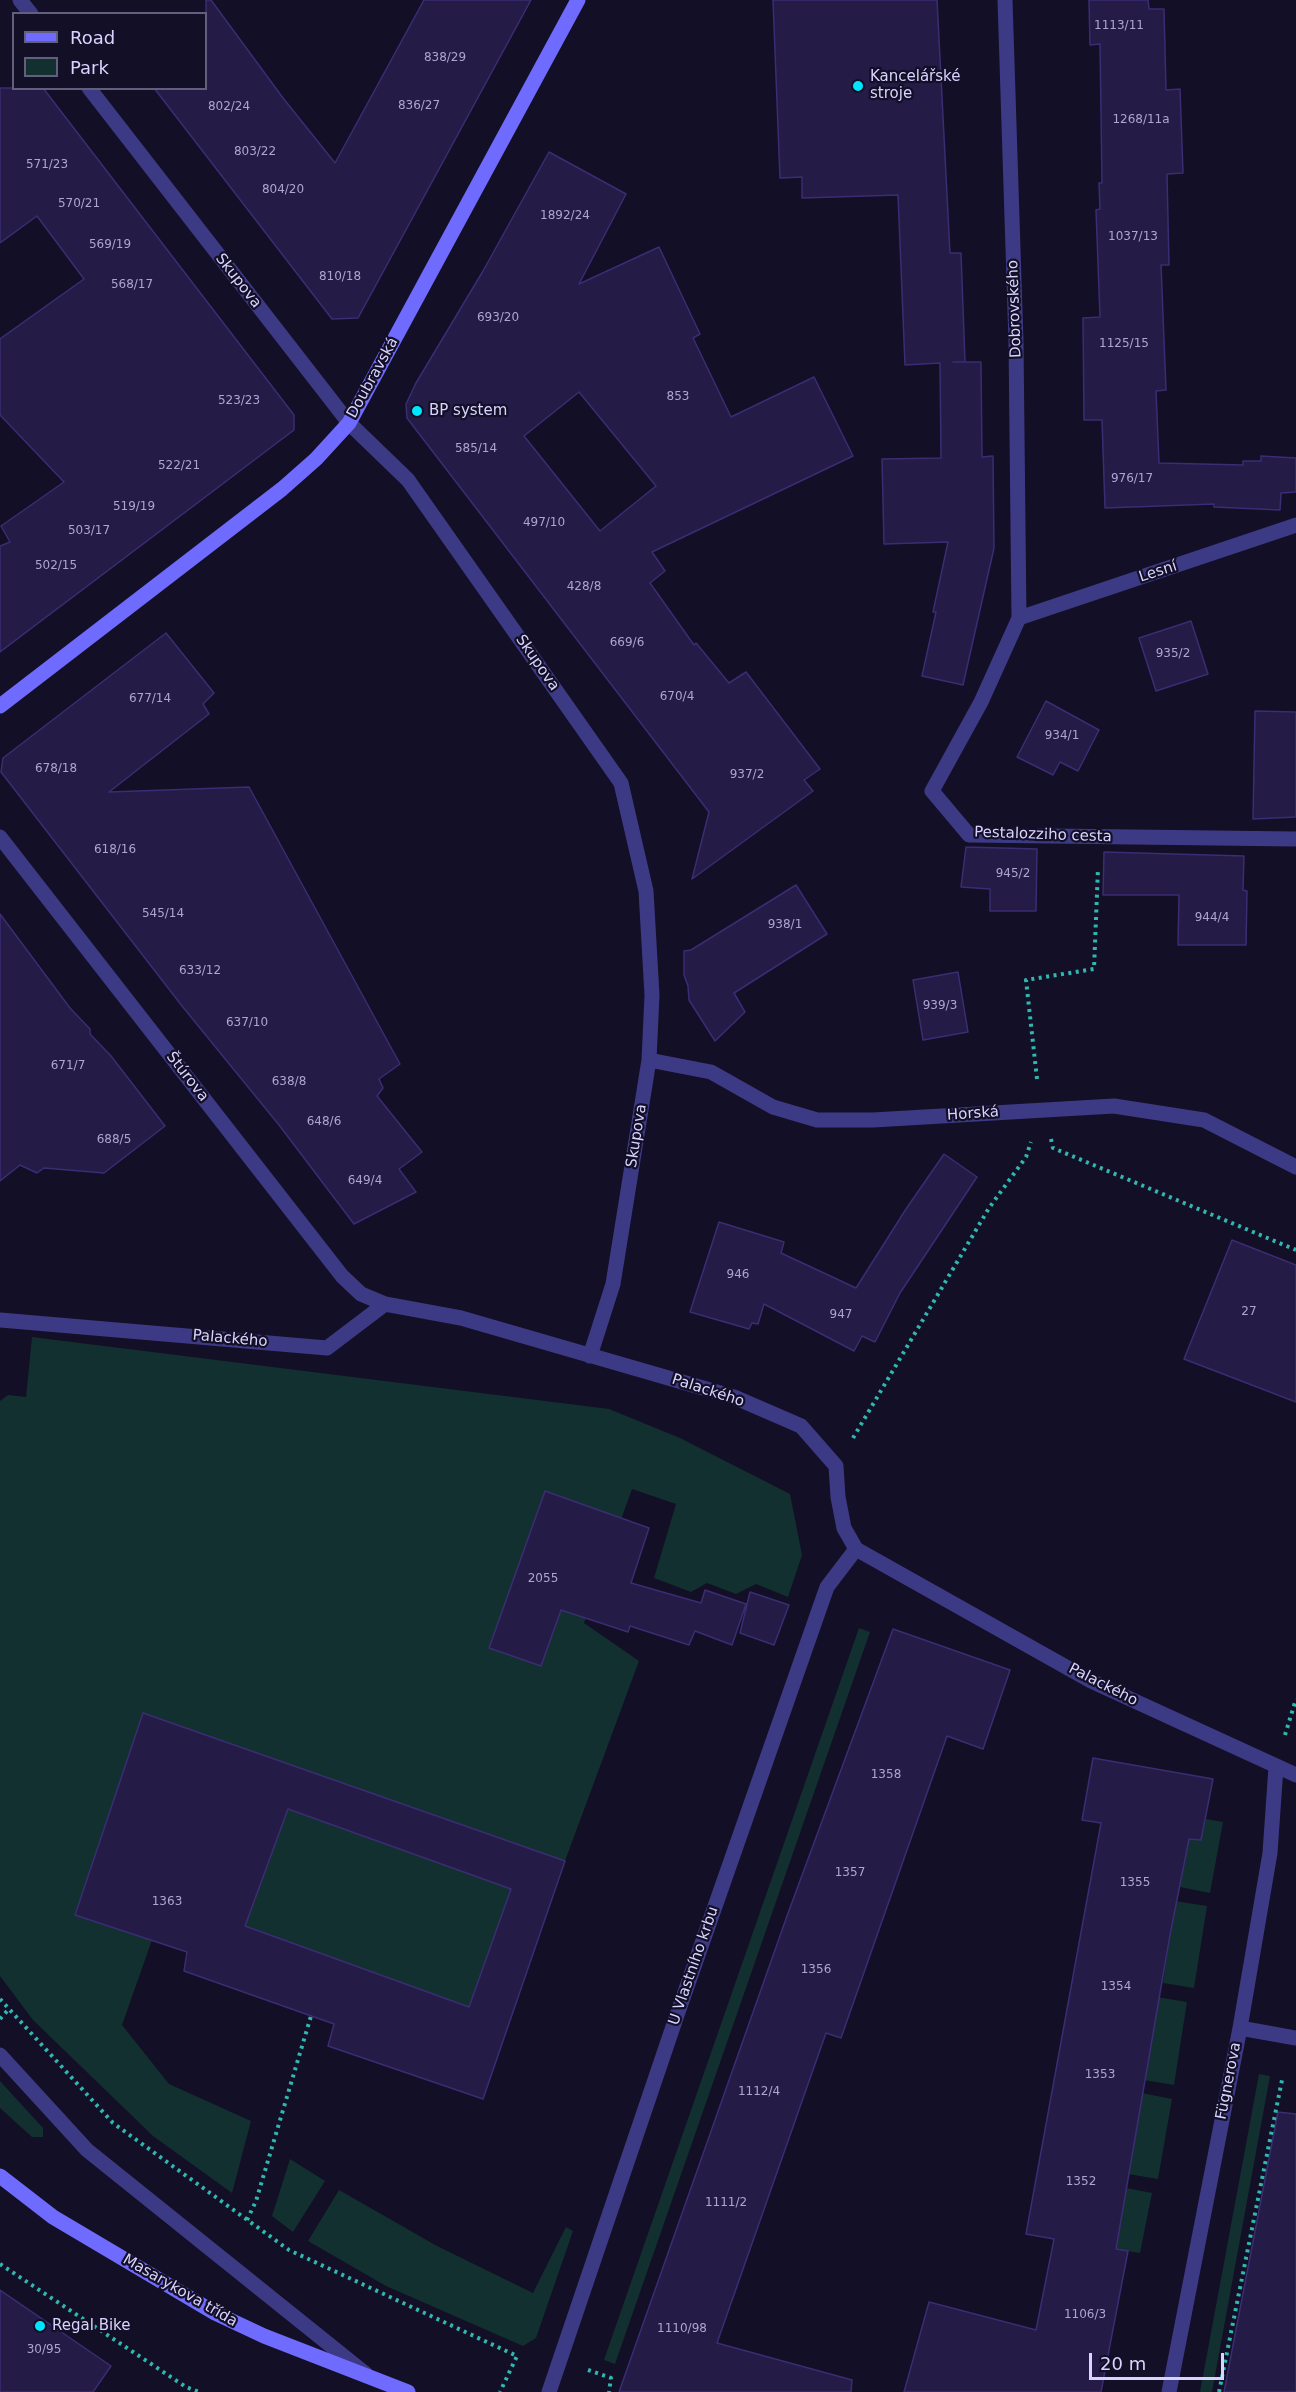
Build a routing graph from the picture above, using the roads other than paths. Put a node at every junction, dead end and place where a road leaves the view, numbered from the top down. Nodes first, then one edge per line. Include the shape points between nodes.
1 (20, 0) edge
2 (578, 0) edge
3 (1005, 0) edge
4 (29, 12) edge
5 (91, 90) edge
6 (349, 423) junction
7 (1296, 525) edge
8 (1019, 618) junction
9 (0, 706) edge
10 (0, 837) edge
11 (1296, 839) edge
12 (649, 1060) junction
13 (1296, 1167) edge
14 (385, 1304) junction
15 (0, 1320) edge
16 (590, 1356) junction
17 (856, 1549) junction
18 (1276, 1767) junction
19 (1296, 1775) edge
20 (1240, 2028) junction
21 (1296, 2038) edge
22 (0, 2055) edge
23 (0, 2176) edge
24 (373, 2379) junction
25 (408, 2392) edge
26 (549, 2392) edge
27 (1169, 2392) edge

1 - 4 street
2 - 6 street, Doubravská
3 - 8 street, Dobrovského via 1016,342
5 - 6 street, Skupova
6 - 9 street, Doubravská via 282,489
6 - 12 street, Skupova via 408,480 621,783 646,891 652,995
7 - 8 street, Lesní
8 - 11 street, Pestalozziho cesta via 981,702 932,791 969,836
10 - 14 street, Štúrova via 342,1276 361,1294
12 - 13 street, Horská via 711,1072 773,1107 817,1120 1114,1106 1204,1120
12 - 16 street, Skupova via 613,1284
14 - 15 street, Palackého via 327,1348
14 - 16 street, Palackého via 460,1318
16 - 17 street, Palackého via 734,1397 801,1426 836,1466 844,1528
17 - 18 street, Palackého via 1091,1681
17 - 26 street, U Vlastního krbu via 827,1587
18 - 19 street, Palackého
18 - 20 street, Fügnerova via 1270,1853
20 - 21 street
20 - 27 street, Fügnerova
22 - 24 street via 87,2150
23 - 24 street, Masarykova třída via 53,2217 215,2313
24 - 25 street, Masarykova třída

